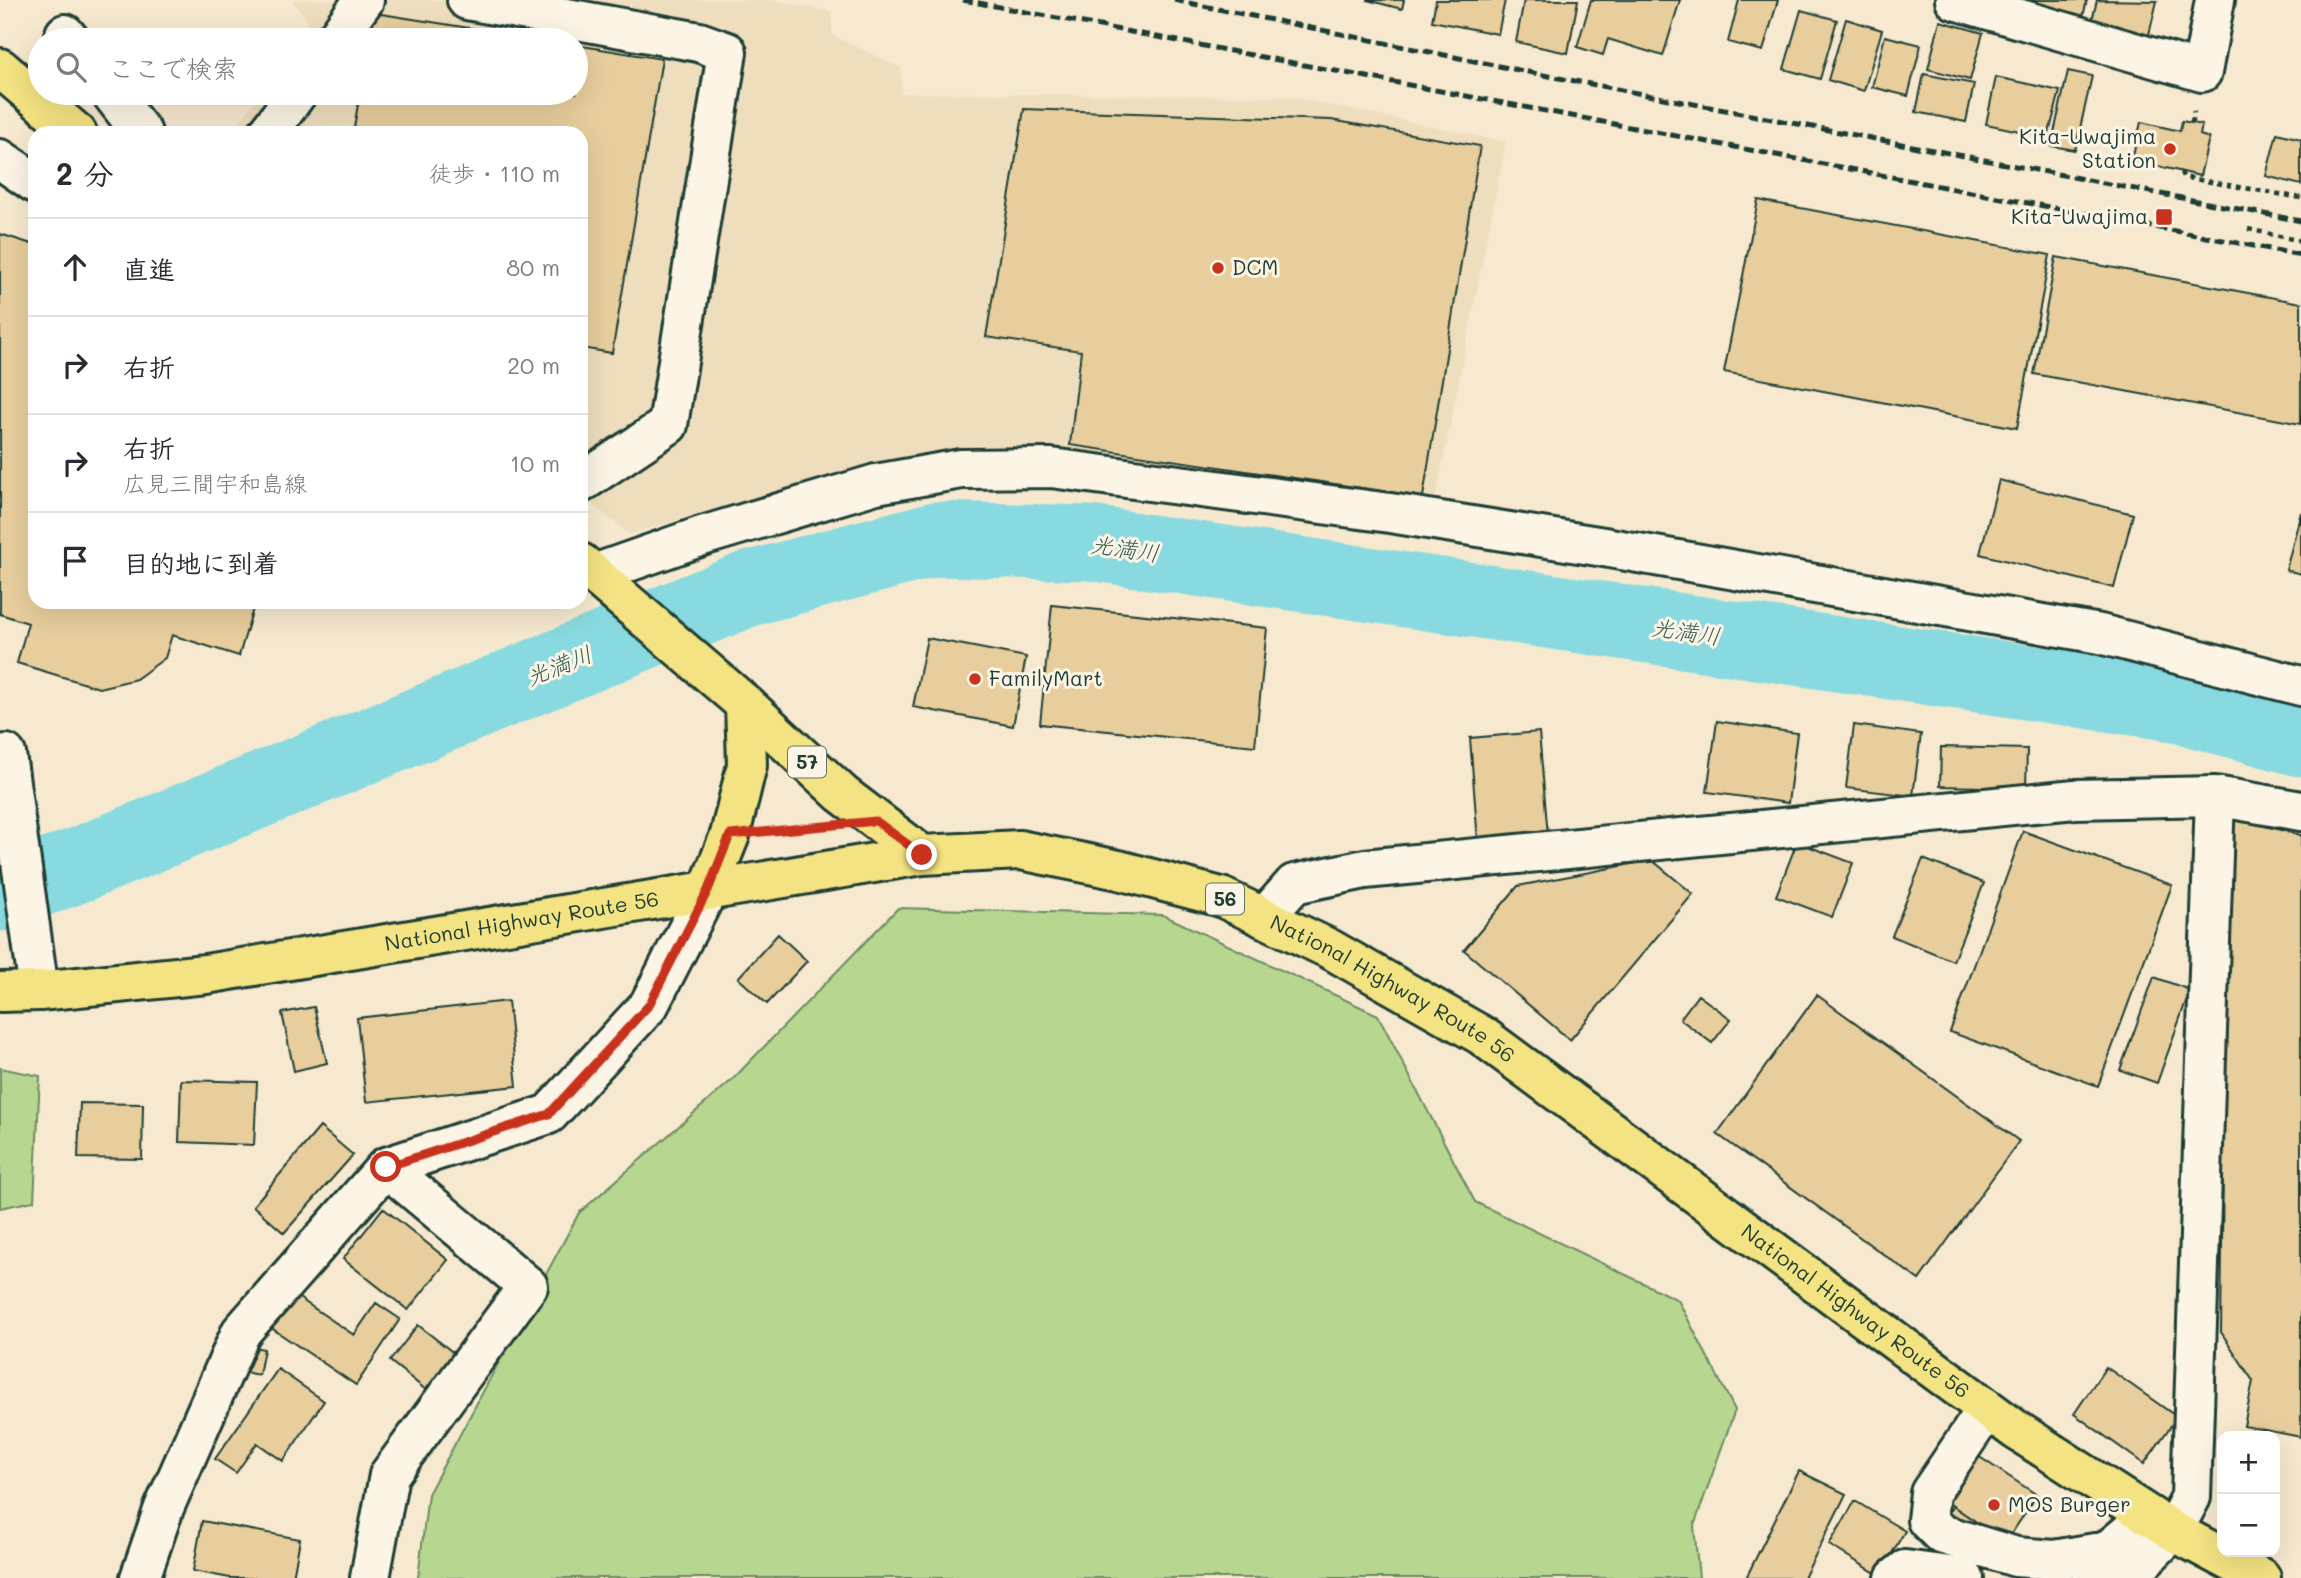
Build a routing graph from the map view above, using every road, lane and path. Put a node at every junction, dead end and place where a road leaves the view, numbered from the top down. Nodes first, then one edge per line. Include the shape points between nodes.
1 (364, 0) edge
2 (467, 0) edge
3 (1955, 0) edge
4 (2216, 0) edge
5 (344, 28) edge
6 (0, 68) edge
7 (28, 92) edge
8 (44, 105) edge
9 (120, 105) edge
10 (288, 105) edge
11 (69, 126) edge
12 (137, 126) edge
13 (273, 126) edge
14 (0, 159) edge
15 (2181, 172) dead end
16 (28, 178) edge
17 (2301, 198) edge
18 (2248, 229) dead end
19 (2301, 241) edge
20 (588, 479) edge
21 (595, 575) edge
22 (2301, 686) edge
23 (745, 704) junction
24 (6, 754) dead end
25 (2215, 796) junction
26 (2301, 811) edge
27 (876, 821) junction
28 (730, 835) junction
29 (922, 855) junction
30 (708, 890) junction
31 (1264, 918) junction
32 (39, 991) junction
33 (0, 992) edge
34 (386, 1167) junction
35 (1987, 1409) junction
36 (2161, 1524) junction
37 (140, 1578) edge
38 (370, 1578) edge
39 (1895, 1578) edge
40 (1964, 1578) edge
41 (2092, 1578) edge
42 (2261, 1578) edge

1 - 5 street
2 - 20 street via 699,42 727,52 668,425
3 - 4 street via 2202,72
6 - 7 main road
8 - 11 main road
9 - 12 street
10 - 13 street
14 - 16 street
15 - 17 path via 2183,177 2204,182
18 - 19 path
21 - 22 street via 702,536 876,484 961,469 1051,468 1604,547 2100,634
21 - 23 main road, 57
23 - 27 main road, 57
23 - 28 main road via 747,765
24 - 32 street
25 - 26 street
25 - 31 street via 2075,799 1365,869 1294,884
25 - 36 street via 2191,1497
27 - 28 path
27 - 29 main road, 57
28 - 30 main road
29 - 30 main road, National Highway Route 56 / 56
29 - 31 main road, National Highway Route 56 / 56 via 1020,850 1221,897
30 - 32 main road, National Highway Route 56 / 56 via 206,974
30 - 34 street via 649,1005 549,1114
31 - 35 main road, National Highway Route 56 / 56 via 1330,949 1481,1035
32 - 33 main road, National Highway Route 56 / 56
34 - 37 street via 241,1332 164,1508
34 - 38 street via 528,1286 389,1475
35 - 36 main road, National Highway Route 56 / 56
35 - 36 street via 1930,1493 1927,1520 1941,1534 2015,1557 2054,1560 2107,1551
36 - 41 street via 2132,1572
36 - 42 main road, National Highway Route 56 / 56
39 - 40 street via 1905,1570

